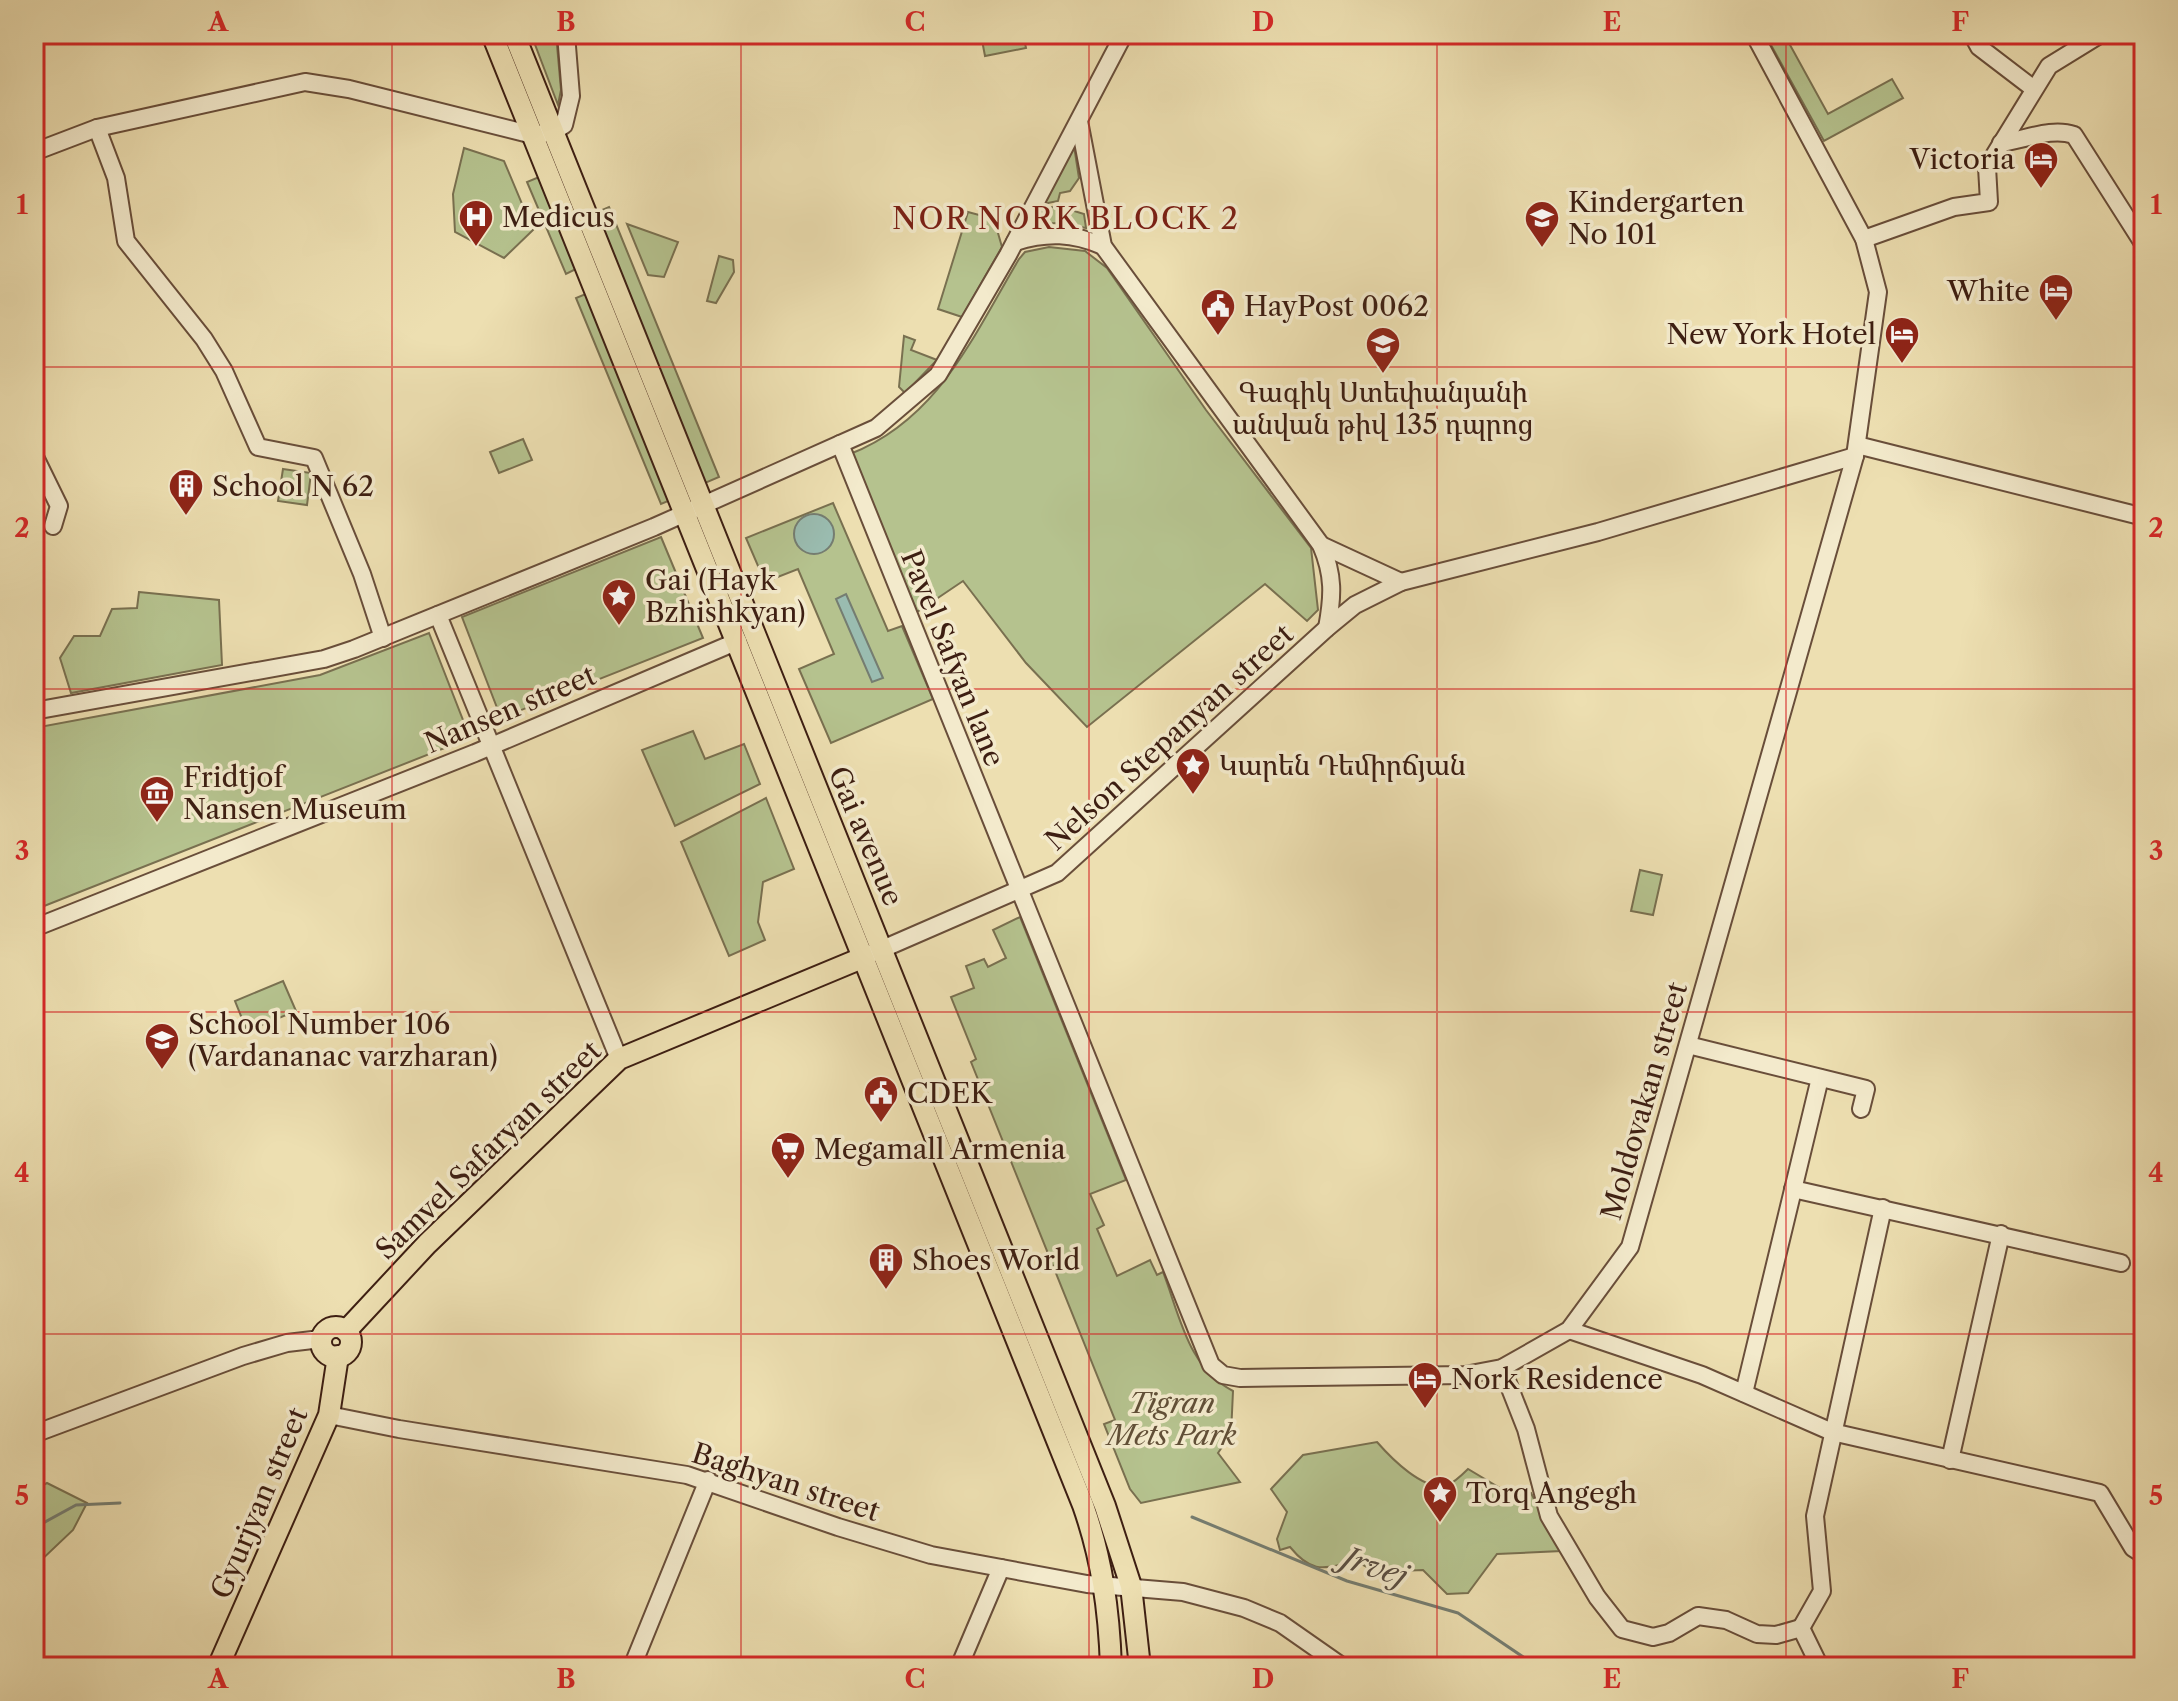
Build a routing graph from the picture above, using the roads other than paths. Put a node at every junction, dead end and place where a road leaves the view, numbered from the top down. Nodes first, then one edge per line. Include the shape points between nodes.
1 (492, 34) edge
2 (514, 34) edge
3 (566, 34) edge
4 (1124, 34) edge
5 (1754, 34) edge
6 (1972, 34) edge
7 (2101, 34) edge
8 (2034, 89) junction
9 (1079, 121) junction
10 (97, 128) junction
11 (543, 134) junction
12 (2001, 143) junction
13 (34, 152) edge
14 (1864, 239) junction
15 (1015, 242) junction
16 (2144, 245) edge
17 (1103, 246) junction
18 (840, 444) junction
19 (1856, 450) junction
20 (34, 455) edge
21 (695, 509) junction
22 (2144, 517) edge
23 (53, 526) dead end
24 (1321, 545) junction
25 (1401, 582) junction
26 (438, 615) junction
27 (1327, 628) junction
28 (383, 638) junction
29 (738, 641) junction
30 (34, 711) edge
31 (491, 745) junction
32 (1017, 892) junction
33 (34, 928) edge
34 (882, 949) junction
35 (862, 958) junction
36 (1688, 1045) junction
37 (619, 1059) junction
38 (1820, 1078) junction
39 (1861, 1109) dead end
40 (1793, 1189) junction
41 (1883, 1208) junction
42 (2001, 1234) junction
43 (2121, 1263) dead end
44 (1569, 1330) junction
45 (346, 1331) junction
46 (321, 1339) junction
47 (338, 1356) junction
48 (1502, 1368) junction
49 (1744, 1393) junction
50 (329, 1415) junction
51 (1832, 1432) junction
52 (34, 1434) edge
53 (1950, 1460) junction
54 (708, 1480) junction
55 (2144, 1555) edge
56 (1001, 1568) junction
57 (1105, 1585) junction
58 (1131, 1586) junction
59 (1801, 1628) junction
60 (218, 1667) edge
61 (632, 1667) edge
62 (959, 1667) edge
63 (1111, 1667) edge
64 (1140, 1667) edge
65 (1343, 1667) edge
66 (1820, 1667) edge

1 - 11 main road, Gai avenue
2 - 11 main road, Gai avenue
3 - 11 street via 571,96 564,125
4 - 9 street
5 - 14 street, Moldovakan street
6 - 8 street via 1979,47
7 - 8 street via 2049,66
8 - 12 street
9 - 15 street
9 - 17 street
10 - 11 street via 305,82
10 - 13 street
10 - 28 street via 116,178 126,241 204,339 258,447 314,458
11 - 21 main road, Gai avenue
12 - 14 street via 1987,167 1989,202 1954,207
12 - 16 street via 2058,129 2074,135
14 - 19 street, Moldovakan street via 1878,292
15 - 17 street via 1053,234
15 - 18 street via 938,375 876,428
17 - 24 street
18 - 21 street
18 - 32 street, Pavel Safyan lane
19 - 22 street
19 - 25 street, Nelson Stepanyan street via 1598,532
19 - 36 street, Moldovakan street
20 - 23 street via 59,506
21 - 26 street
21 - 29 main road, Gai avenue
21 - 34 main road, Gai avenue
24 - 25 street
24 - 27 street via 1332,572
25 - 27 street, Nelson Stepanyan street via 1355,605
26 - 28 street
26 - 31 street
27 - 32 street, Nelson Stepanyan street via 1057,873
28 - 30 street via 324,659
29 - 31 street, Nansen street
29 - 35 main road, Gai avenue
31 - 33 street, Nansen street
31 - 37 street
32 - 34 street, Nelson Stepanyan street
32 - 48 street, Moldovakan street via 1211,1365 1223,1375 1240,1378 1465,1375
34 - 35 street, Nelson Stepanyan street
34 - 58 main road, Gai avenue via 1105,1506
35 - 37 main road, Samvel Safaryan street
35 - 57 main road, Gai avenue via 1061,1446 1100,1555
36 - 38 street
36 - 44 street, Moldovakan street via 1630,1247
37 - 45 main road, Samvel Safaryan street via 427,1244
38 - 39 street via 1866,1089
38 - 40 street
40 - 41 street
40 - 49 street
41 - 42 street
41 - 51 street
42 - 43 street
42 - 53 street
44 - 48 street, Moldovakan street
44 - 49 street
45 - 46 main road via 334,1327
45 - 47 main road via 349,1349
46 - 47 main road via 325,1352
46 - 52 street via 243,1356
47 - 50 main road, Gyurjyan street
48 - 59 street via 1526,1429 1549,1516 1622,1629 1653,1637 1698,1616 1726,1620 1757,1634
49 - 51 street
50 - 54 street, Baghyan street
50 - 60 main road, Gyurjyan street
51 - 53 street
51 - 59 street via 1815,1516 1822,1591
53 - 55 street via 2100,1493 2133,1548
54 - 56 street, Baghyan street via 851,1531 931,1555
54 - 61 street
56 - 57 street, Baghyan street
56 - 62 street
57 - 58 street, Baghyan street
57 - 63 main road, Gai avenue
58 - 64 main road, Gai avenue
58 - 65 street, Baghyan street via 1183,1592 1244,1608 1280,1623
59 - 66 street

